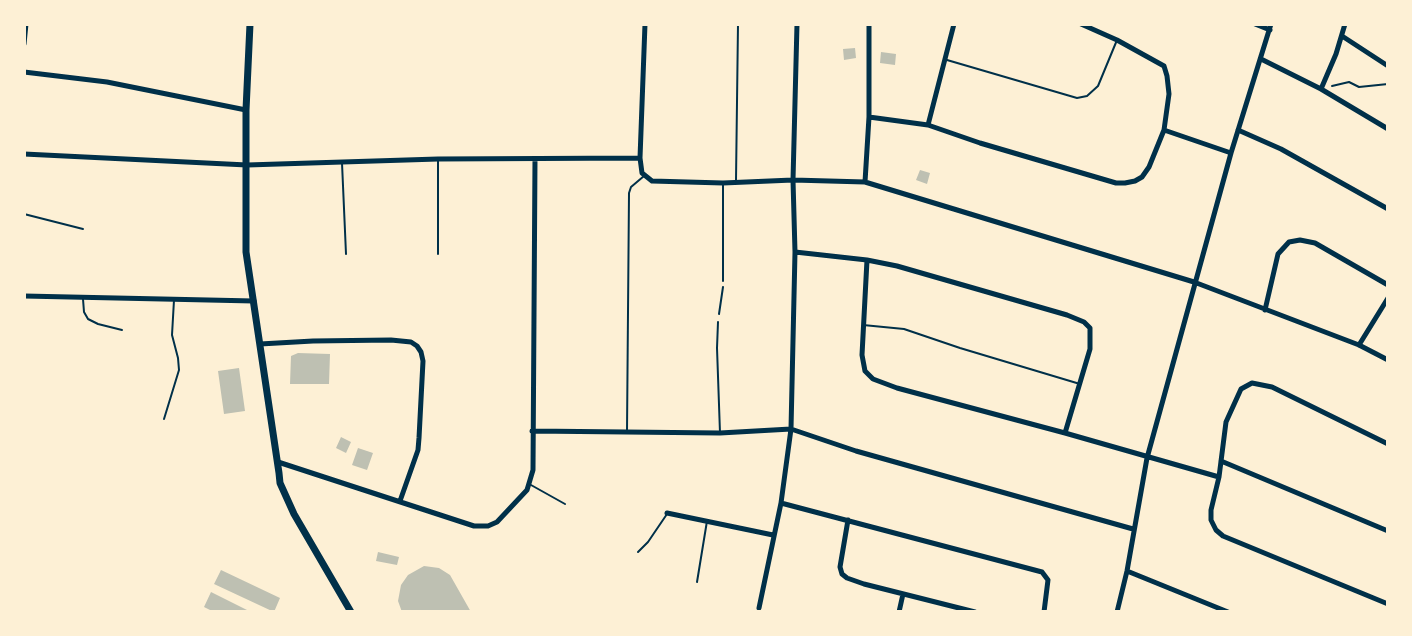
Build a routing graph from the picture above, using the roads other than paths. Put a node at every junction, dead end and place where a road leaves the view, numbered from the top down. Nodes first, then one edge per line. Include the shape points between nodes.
1 (26, 24) edge
2 (250, 24) edge
3 (645, 24) edge
4 (738, 24) edge
5 (796, 24) edge
6 (869, 24) edge
7 (954, 24) edge
8 (1081, 24) edge
9 (1255, 24) edge
10 (1345, 24) edge
11 (1270, 27) edge
12 (1342, 36) junction
13 (1117, 40) junction
14 (24, 44) edge
15 (945, 59) junction
16 (1261, 59) junction
17 (1388, 66) edge
18 (24, 72) edge
19 (1321, 89) junction
20 (246, 110) junction
21 (869, 117) junction
22 (928, 125) junction
23 (1388, 129) edge
24 (1164, 130) junction
25 (1238, 130) junction
26 (1231, 153) junction
27 (24, 154) edge
28 (640, 158) junction
29 (438, 159) junction
30 (535, 159) junction
31 (342, 164) junction
32 (247, 165) junction
33 (644, 176) junction
34 (793, 180) junction
35 (865, 182) junction
36 (723, 183) junction
37 (736, 183) junction
38 (1388, 209) edge
39 (24, 214) edge
40 (83, 229) dead end
41 (795, 252) junction
42 (346, 254) dead end
43 (438, 254) dead end
44 (867, 260) junction
45 (723, 282) road end
46 (1194, 282) junction
47 (1388, 285) edge
48 (24, 296) edge
49 (83, 297) junction
50 (1388, 298) edge
51 (174, 300) junction
52 (254, 301) junction
53 (1265, 310) junction
54 (718, 322) road end
55 (863, 325) junction
56 (122, 330) dead end
57 (260, 344) junction
58 (1359, 345) junction
59 (1388, 360) edge
60 (1080, 384) junction
61 (164, 419) dead end
62 (791, 429) junction
63 (532, 430) junction
64 (627, 433) junction
65 (720, 433) junction
66 (1065, 433) junction
67 (1388, 444) edge
68 (1147, 458) junction
69 (1221, 461) junction
70 (278, 462) junction
71 (1219, 477) junction
72 (530, 485) junction
73 (400, 501) junction
74 (781, 502) junction
75 (565, 504) dead end
76 (667, 513) joint
77 (848, 520) junction
78 (707, 521) junction
79 (1133, 529) junction
80 (1388, 531) edge
81 (773, 535) junction
82 (638, 552) dead end
83 (1127, 571) junction
84 (697, 582) dead end
85 (903, 594) junction
86 (1388, 604) edge
87 (759, 608) dead end
88 (351, 612) edge
89 (899, 612) edge
90 (975, 612) edge
91 (1044, 612) edge
92 (1117, 612) edge
93 (1228, 612) edge

1 - 14 street
2 - 20 street
3 - 28 street
4 - 37 lane
5 - 34 street
6 - 21 street
7 - 15 street
8 - 13 street
9 - 11 street
10 - 12 street
11 - 16 street
12 - 17 street
12 - 19 street
13 - 15 lane via 1098,86 1087,96 1077,98
13 - 24 street via 1164,66 1169,94
15 - 22 street
16 - 19 street
16 - 25 street
18 - 20 street via 107,82
19 - 23 street
20 - 32 street
21 - 22 street
21 - 35 street
22 - 24 street via 1116,183 1142,177
24 - 26 street
25 - 26 street
25 - 38 street via 1281,149
26 - 46 street
27 - 32 street
28 - 30 street
28 - 33 street
29 - 30 street
29 - 31 street
29 - 43 lane
30 - 63 street
31 - 32 street
31 - 42 lane
32 - 52 street via 246,252
33 - 36 street via 663,183
33 - 64 lane via 629,193
34 - 35 street
34 - 37 street
34 - 41 street
35 - 46 street
36 - 37 street
36 - 45 lane
39 - 40 lane
41 - 44 street
41 - 62 street
44 - 55 street
44 - 60 street via 934,276 1084,322 1090,328 1091,339
46 - 53 street
46 - 68 street
47 - 53 street via 1315,243 1289,242 1278,254
48 - 49 street
49 - 51 street
49 - 56 lane via 88,319
50 - 58 street
51 - 52 street
51 - 61 lane via 172,335 179,370
52 - 57 street
53 - 58 street
54 - 65 lane
55 - 60 lane via 904,329
55 - 66 street via 863,362 873,379
57 - 70 street
57 - 73 street via 391,340 417,346 423,361 418,450
58 - 59 street
60 - 66 street
62 - 65 street
62 - 74 street
62 - 79 street
63 - 64 street
63 - 72 street
64 - 65 street
66 - 68 street
67 - 69 street via 1272,387 1252,383 1241,389 1226,422
68 - 71 street
68 - 79 street
69 - 71 street
69 - 80 street
70 - 73 street
70 - 88 street via 280,483 294,514
71 - 86 street via 1211,520 1223,536
72 - 73 street via 502,518 481,527
72 - 75 lane
74 - 77 street
74 - 81 street
76 - 78 street
76 - 82 lane
77 - 85 street via 842,574
77 - 91 street via 1042,572 1048,580
78 - 81 street
78 - 84 lane
79 - 83 street
81 - 87 street
83 - 92 street
83 - 93 street
85 - 89 street
85 - 90 street

